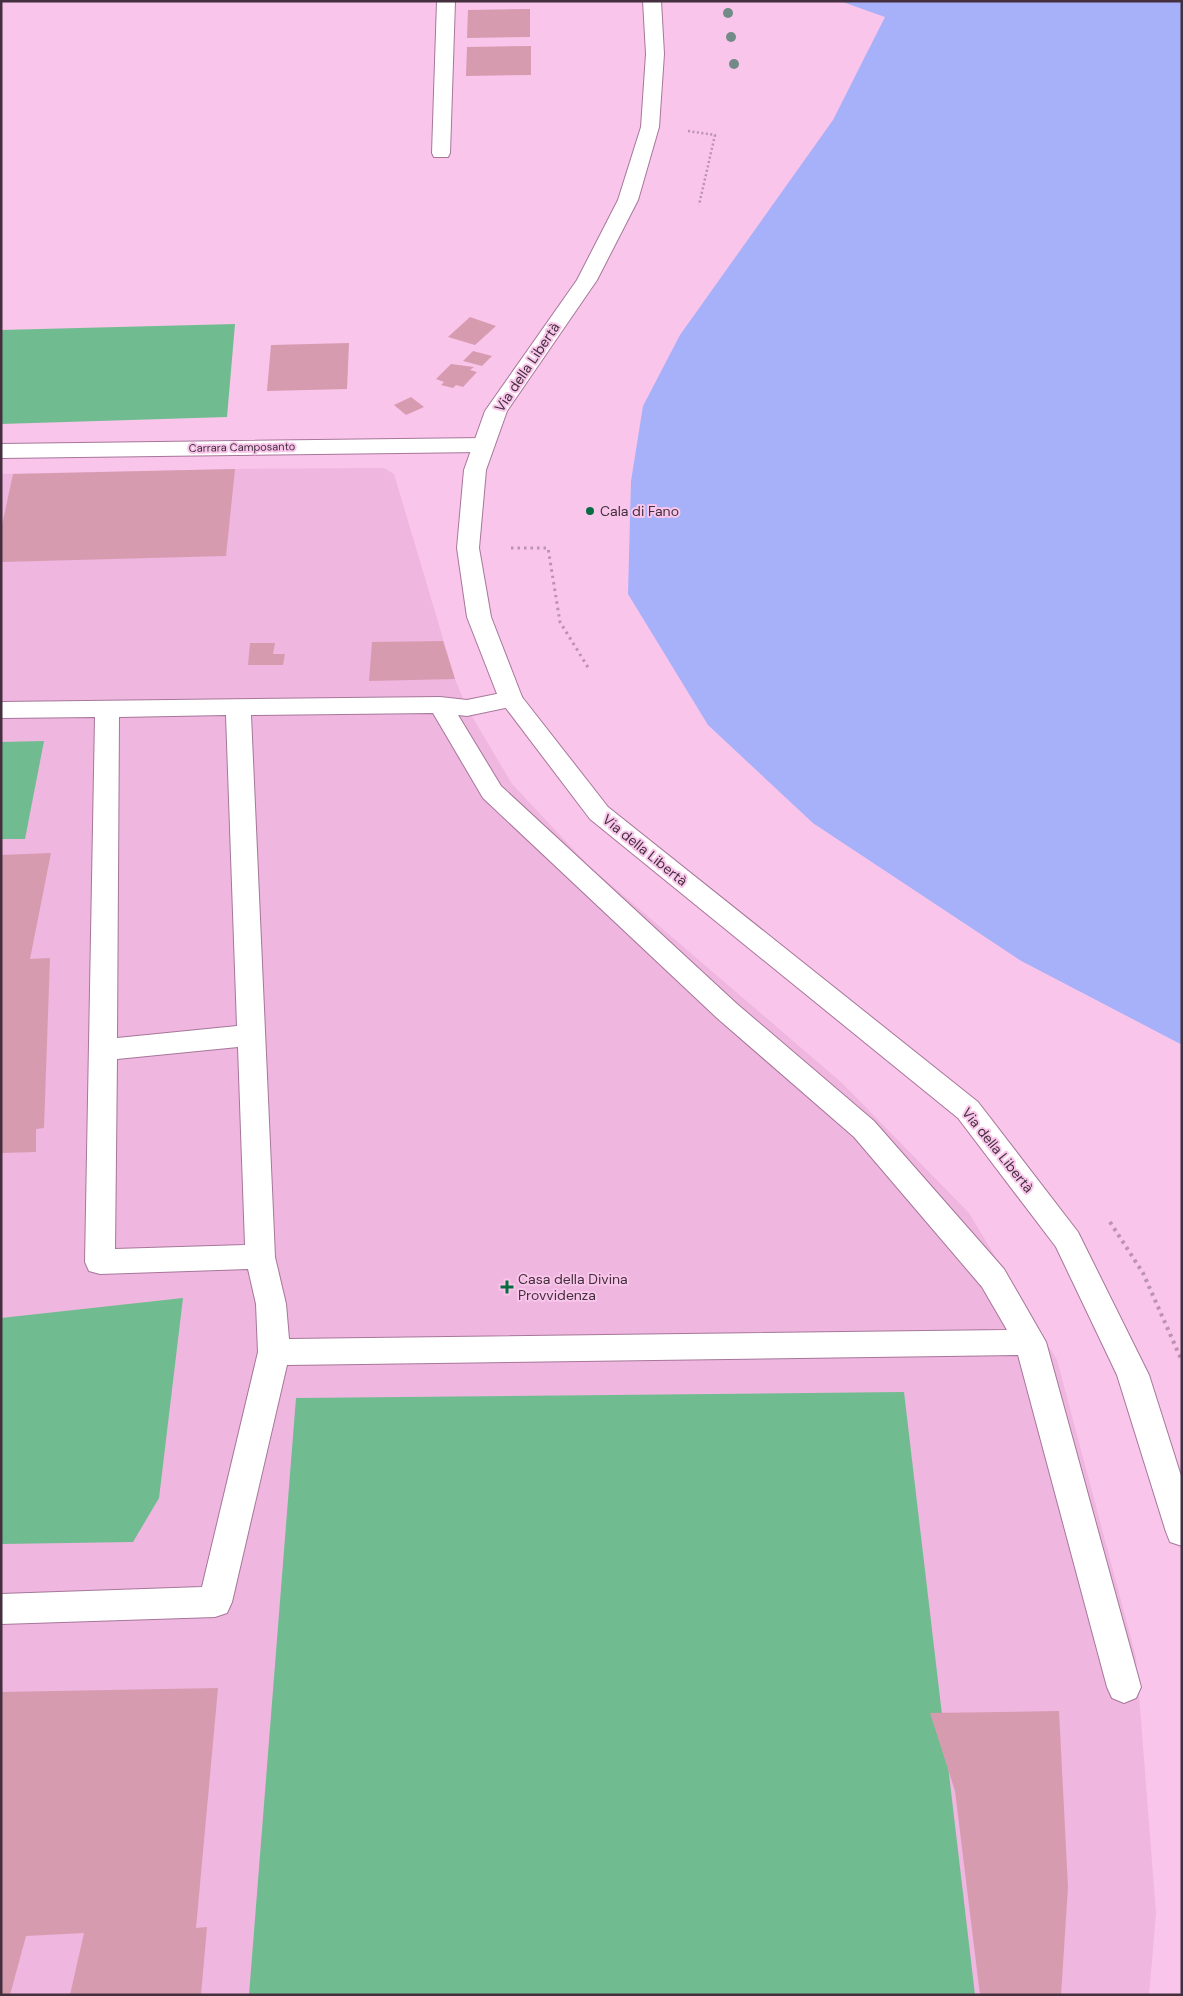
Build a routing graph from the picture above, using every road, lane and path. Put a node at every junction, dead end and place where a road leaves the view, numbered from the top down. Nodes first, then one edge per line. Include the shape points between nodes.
1 (446, 1) edge
2 (652, 1) edge
3 (650, 127) junction
4 (441, 153) dead end
5 (699, 205) dead end
6 (483, 445) junction
7 (1, 451) edge
8 (468, 548) junction
9 (589, 669) dead end
10 (512, 699) junction
11 (440, 705) junction
12 (238, 707) junction
13 (107, 709) junction
14 (1, 710) edge
15 (251, 1035) junction
16 (103, 1050) junction
17 (1106, 1216) dead end
18 (260, 1257) junction
19 (1030, 1342) junction
20 (274, 1352) junction
21 (1182, 1361) edge
22 (1182, 1532) edge
23 (1, 1609) edge
24 (1124, 1687) dead end

1 - 4 street
2 - 3 street, Via della Libertà via 655,54
3 - 5 path via 715,135
3 - 6 street, Via della Libertà via 628,200 587,280 496,411
6 - 7 street, Carrara Camposanto
6 - 8 street, Via della Libertà via 475,470
8 - 9 path via 548,548 560,622
8 - 10 street, Via della Libertà via 479,617
10 - 11 street via 467,708
10 - 22 street, Via della Libertà via 599,813 968,1110 1067,1240 1132,1375
11 - 12 street
11 - 19 street via 492,792 727,1011 864,1129 993,1278
12 - 13 street
12 - 15 street
13 - 14 street
13 - 16 street
15 - 16 street
15 - 18 street
16 - 18 street via 100,1262
17 - 21 path via 1142,1273
18 - 20 street via 271,1304
19 - 20 street
19 - 24 street
20 - 23 street via 214,1602

